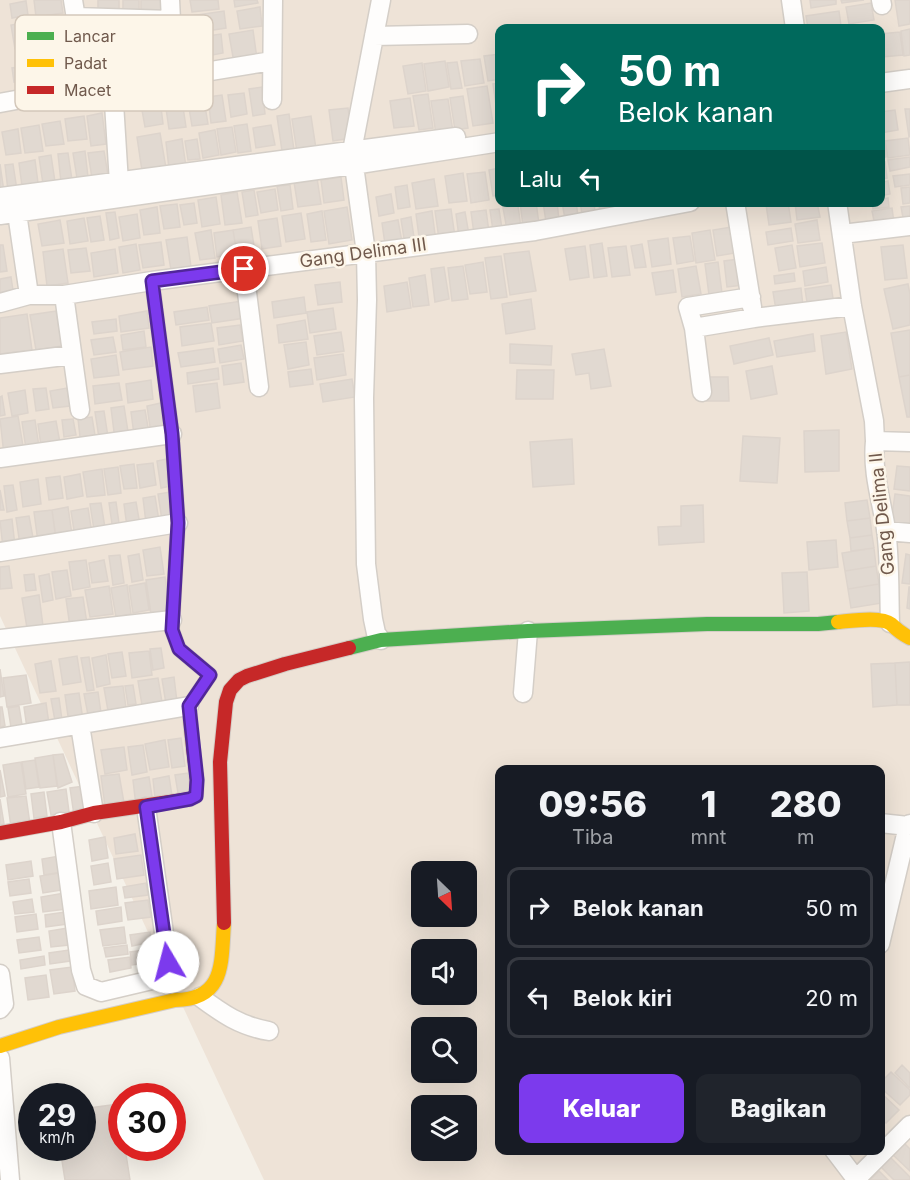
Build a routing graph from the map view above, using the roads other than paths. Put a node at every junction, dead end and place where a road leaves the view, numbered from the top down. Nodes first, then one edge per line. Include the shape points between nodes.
1 (170, 0) edge
2 (273, 0) edge
3 (381, 0) edge
4 (791, 0) edge
5 (75, 9) edge
6 (127, 15) edge
7 (171, 15) edge
8 (794, 24) edge
9 (468, 34) dead end
10 (374, 36) junction
11 (272, 61) junction
12 (910, 66) edge
13 (885, 69) edge
14 (213, 71) edge
15 (910, 79) edge
16 (885, 82) edge
17 (15, 100) edge
18 (272, 100) dead end
19 (0, 103) edge
20 (114, 111) edge
21 (495, 132) edge
22 (495, 143) edge
23 (352, 158) junction
24 (119, 183) junction
25 (0, 197) edge
26 (663, 207) edge
27 (736, 207) edge
28 (838, 207) edge
29 (8, 214) edge
30 (910, 226) edge
31 (842, 234) junction
32 (366, 253) junction
33 (244, 269) junction
34 (152, 281) junction
35 (29, 295) junction
36 (64, 295) junction
37 (750, 297) junction
38 (0, 303) edge
39 (852, 306) junction
40 (754, 318) junction
41 (694, 328) junction
42 (72, 355) junction
43 (0, 364) edge
44 (259, 387) dead end
45 (702, 392) dead end
46 (80, 410) dead end
47 (172, 434) junction
48 (875, 441) junction
49 (910, 442) edge
50 (0, 458) edge
51 (178, 523) junction
52 (886, 531) junction
53 (910, 533) edge
54 (0, 552) edge
55 (172, 620) junction
56 (890, 623) junction
57 (528, 631) junction
58 (910, 638) edge
59 (0, 639) edge
60 (381, 640) junction
61 (210, 675) junction
62 (230, 690) junction
63 (523, 693) dead end
64 (189, 706) junction
65 (80, 725) junction
66 (0, 738) edge
67 (146, 807) junction
68 (94, 813) junction
69 (62, 822) junction
70 (885, 823) edge
71 (909, 825) edge
72 (0, 833) edge
73 (885, 923) edge
74 (0, 974) edge
75 (200, 997) junction
76 (0, 1009) edge
77 (269, 1031) dead end
78 (0, 1046) edge
79 (0, 1058) edge
80 (910, 1125) edge
81 (885, 1150) edge
82 (838, 1155) edge
83 (880, 1155) edge
84 (10, 1180) edge
85 (855, 1180) edge

1 - 7 street
2 - 11 street
3 - 10 street
4 - 8 street
5 - 6 street
9 - 10 street
10 - 23 street
11 - 14 street
11 - 18 street
12 - 13 street
15 - 16 street
17 - 19 street
20 - 24 street
21 - 23 street
22 - 23 street
23 - 24 street
23 - 29 street
23 - 32 street
24 - 25 street
26 - 32 street, Gang Delima III via 535,231
27 - 37 street
28 - 31 street, Gang Delima II
29 - 35 street
30 - 31 street
31 - 39 street, Gang Delima II
32 - 33 street, Gang Delima III
32 - 60 street via 366,564 373,619
33 - 34 street, Gang Delima III
33 - 44 street
34 - 36 street, Gang Delima III
34 - 47 street
35 - 36 street, Gang Delima III
35 - 38 street, Gang Delima III
36 - 42 street
37 - 40 street
37 - 41 street via 688,308
39 - 40 street
39 - 48 street, Gang Delima II
40 - 41 street
41 - 45 street
42 - 43 street
42 - 46 street
47 - 50 street
47 - 51 street
48 - 49 street
48 - 52 street, Gang Delima II via 873,460
51 - 54 street
51 - 55 street
52 - 53 street
52 - 56 street, Gang Delima II
55 - 59 street
55 - 61 street via 174,642
56 - 57 street via 859,620
56 - 58 street
57 - 60 street
57 - 63 street
60 - 62 street via 260,672 239,680
61 - 62 street
61 - 64 street
62 - 75 street via 220,762 224,923 221,967 214,984
64 - 65 street
64 - 67 street via 196,796
65 - 66 street
65 - 68 street
67 - 68 street
67 - 69 street via 168,962 152,980 101,992 86,986 81,970
68 - 69 street
69 - 72 street
70 - 71 street
71 - 73 street
74 - 76 street via 4,1004
75 - 77 street via 232,1019
75 - 78 street via 59,1027
79 - 84 street
80 - 81 street
82 - 85 street
83 - 85 street

